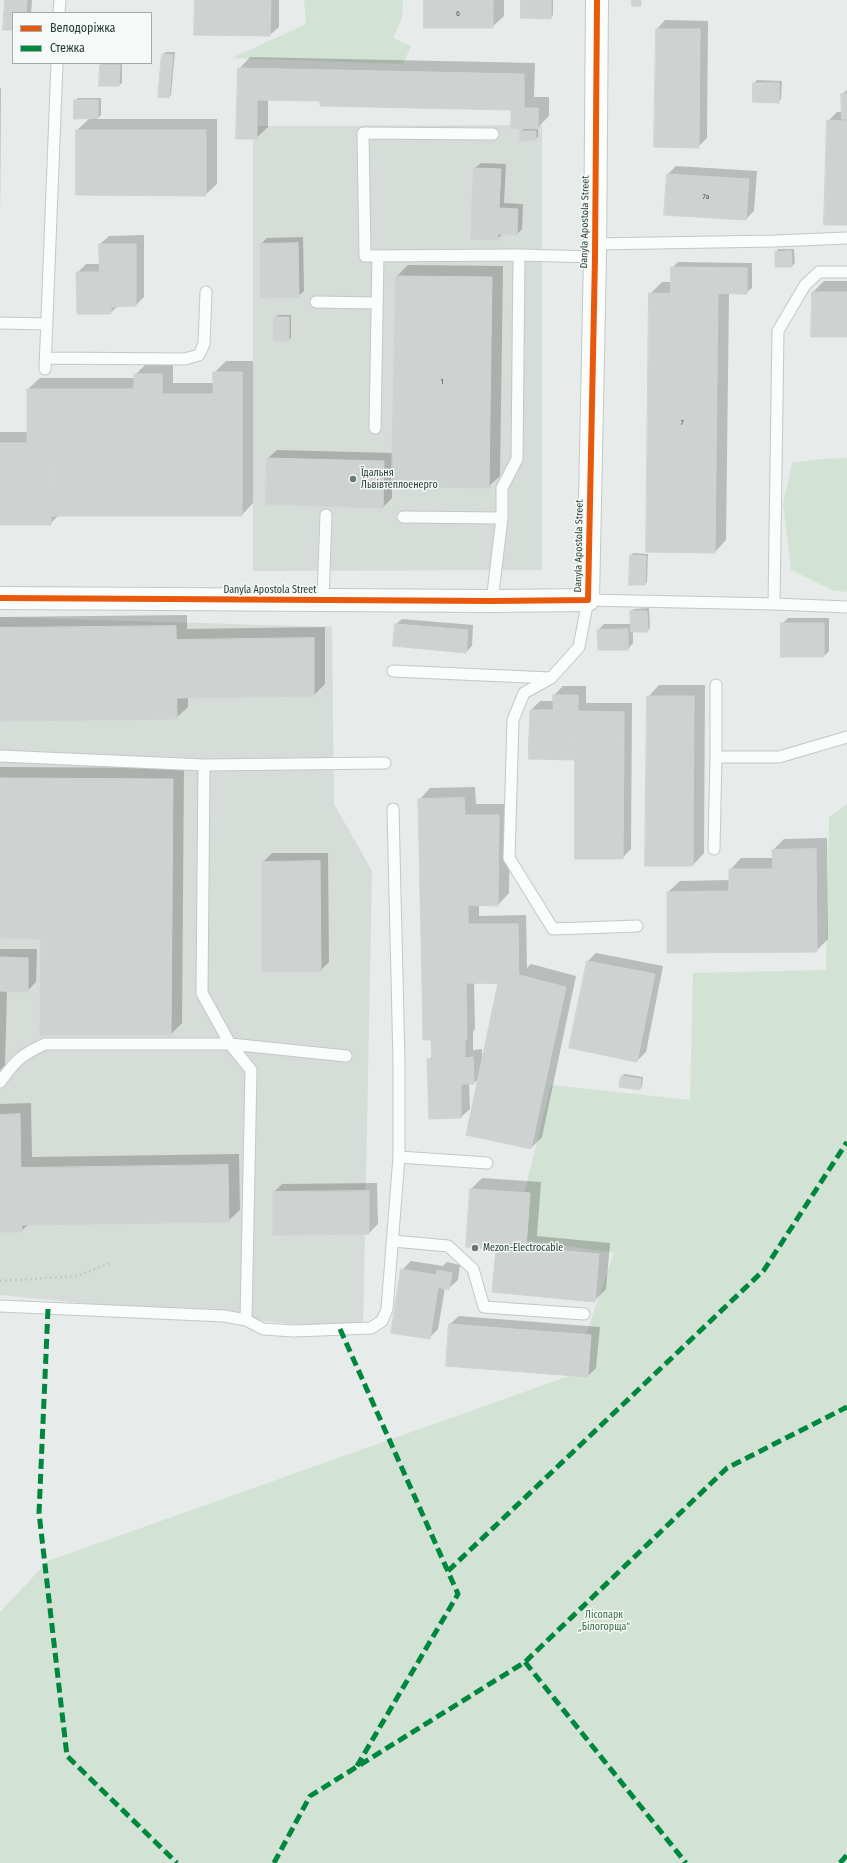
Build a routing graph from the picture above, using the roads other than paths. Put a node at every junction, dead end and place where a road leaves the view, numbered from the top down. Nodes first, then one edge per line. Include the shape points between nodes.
1 (60, 0) edge
2 (597, 0) edge
3 (59, 12) edge
4 (57, 64) edge
5 (493, 134) dead end
6 (847, 238) edge
7 (595, 251) junction
8 (519, 255) junction
9 (378, 256) junction
10 (847, 272) edge
11 (206, 292) dead end
12 (316, 302) dead end
13 (377, 303) junction
14 (0, 323) edge
15 (47, 324) junction
16 (375, 428) dead end
17 (326, 514) dead end
18 (403, 517) dead end
19 (502, 518) junction
20 (0, 598) edge
21 (323, 600) junction
22 (588, 600) junction
23 (492, 601) junction
24 (774, 604) junction
25 (847, 607) edge
26 (393, 671) dead end
27 (552, 678) junction
28 (716, 685) dead end
29 (847, 737) edge
30 (0, 756) edge
31 (716, 757) junction
32 (385, 763) dead end
33 (204, 765) junction
34 (393, 809) dead end
35 (714, 849) dead end
36 (638, 926) dead end
37 (230, 1044) junction
38 (346, 1056) dead end
39 (0, 1082) edge
40 (400, 1157) junction
41 (487, 1163) dead end
42 (393, 1241) junction
43 (0, 1306) edge
44 (584, 1314) dead end
45 (246, 1320) junction

1 - 3 lane
2 - 7 street, Danyla Apostola Street
4 - 15 lane
5 - 9 lane via 363,133 365,256
6 - 7 lane
7 - 8 lane
7 - 22 street, Danyla Apostola Street
8 - 9 lane
8 - 19 lane via 517,459 502,488
9 - 13 lane
10 - 24 lane via 819,272 805,285 778,331
11 - 15 lane via 204,344 199,355 185,359 45,364
12 - 13 lane
13 - 16 lane
14 - 15 lane
17 - 21 lane
18 - 19 lane
19 - 23 lane
20 - 21 street, Danyla Apostola Street
21 - 23 street, Danyla Apostola Street
22 - 23 street, Danyla Apostola Street
22 - 24 lane
22 - 27 lane via 579,647
24 - 25 lane
26 - 27 lane
27 - 36 lane via 524,693 513,720 509,858 553,929
28 - 31 lane
29 - 31 lane via 779,757
30 - 33 lane
31 - 35 lane
32 - 33 lane
33 - 37 lane via 202,994
34 - 40 lane
37 - 38 lane
37 - 39 lane via 45,1044 15,1061
37 - 45 lane via 251,1070
40 - 41 lane
40 - 42 lane
42 - 44 lane via 448,1246 473,1269 484,1307
42 - 45 lane via 387,1309 382,1321 371,1328 294,1331 264,1329
43 - 45 lane via 224,1316

